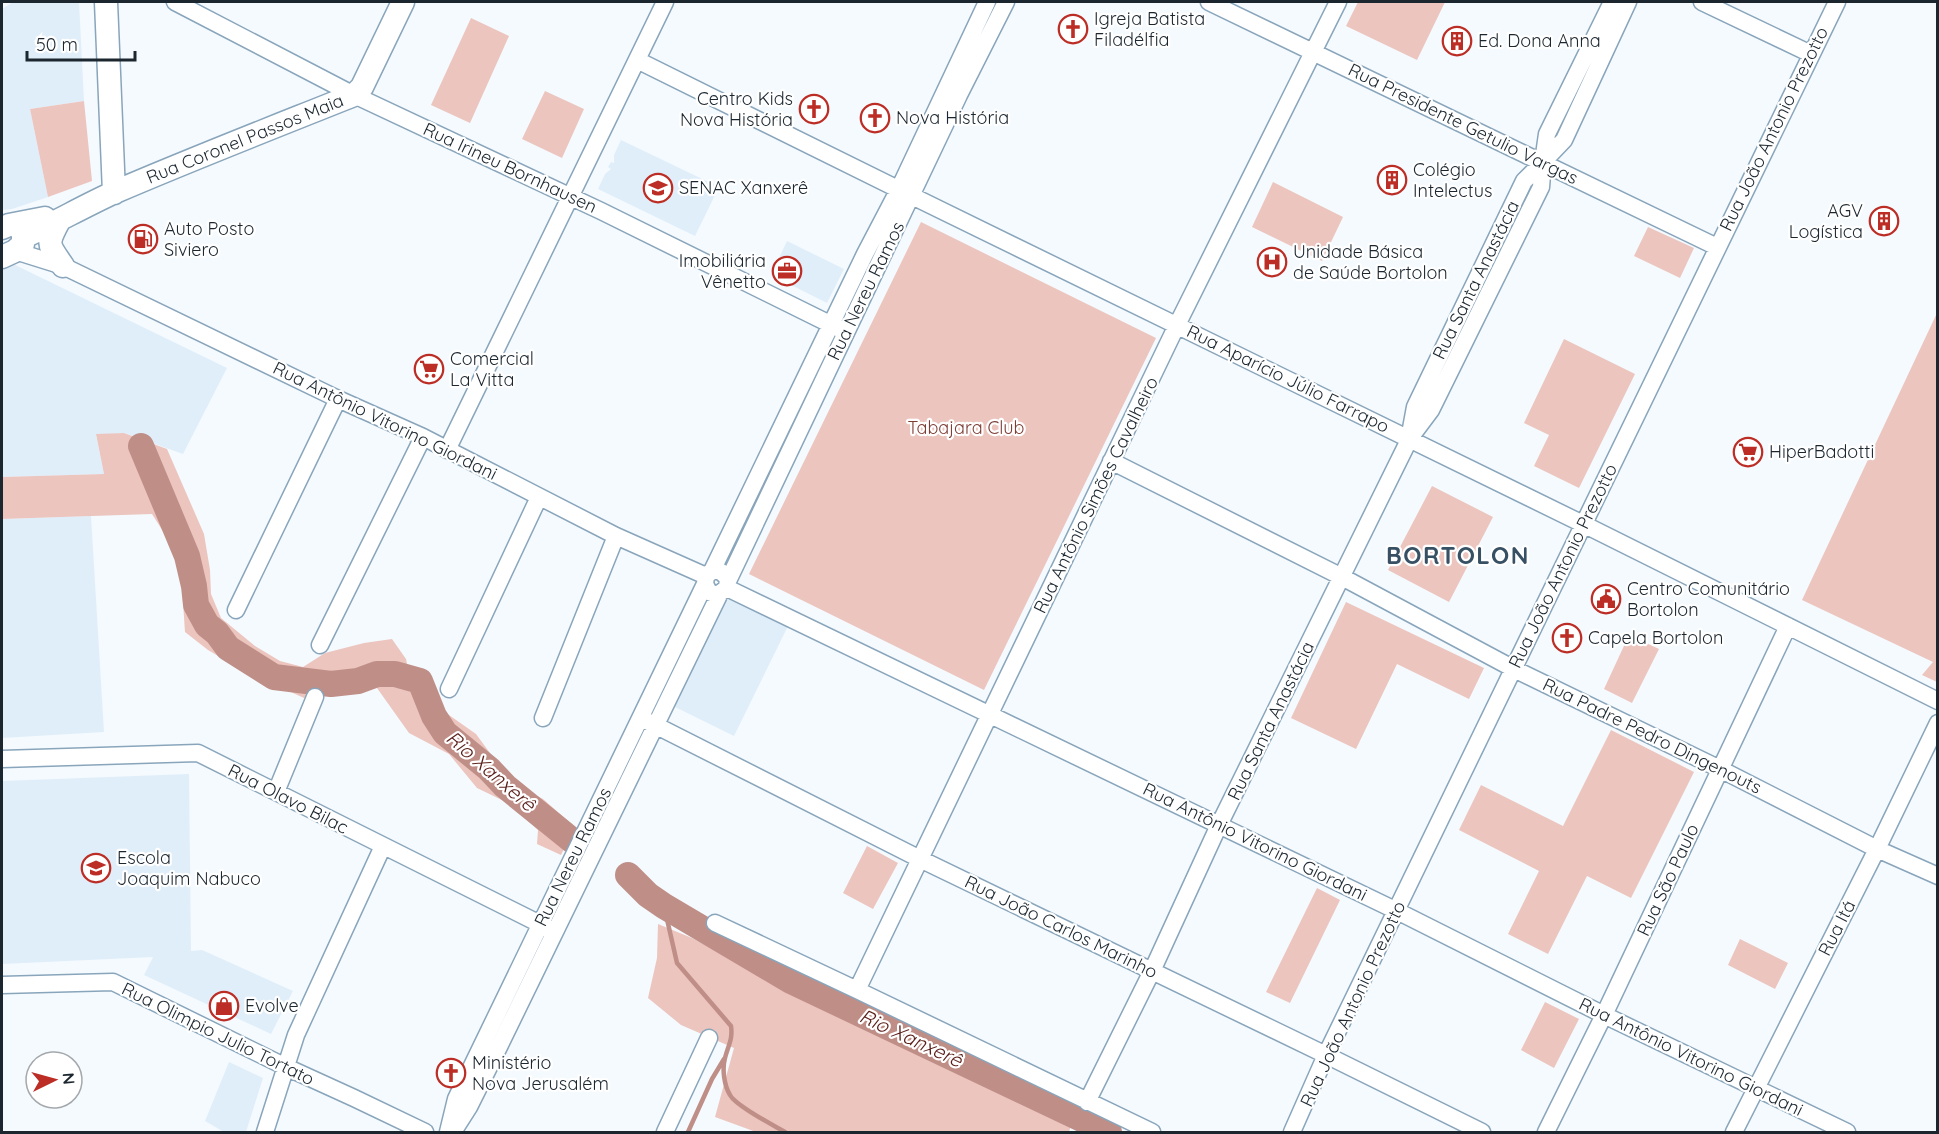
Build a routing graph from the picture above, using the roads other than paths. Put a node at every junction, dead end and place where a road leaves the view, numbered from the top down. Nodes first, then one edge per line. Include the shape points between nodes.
1 (95, 2) edge
2 (106, 2) edge
3 (176, 2) edge
4 (403, 2) edge
5 (665, 2) edge
6 (987, 2) edge
7 (1003, 2) edge
8 (1209, 2) edge
9 (1338, 2) edge
10 (1612, 2) edge
11 (1628, 2) edge
12 (1702, 2) edge
13 (1837, 2) edge
14 (107, 30) junction
15 (1600, 42) junction
16 (1314, 52) junction
17 (1811, 54) junction
18 (637, 60) junction
19 (1569, 88) junction
20 (952, 92) junction
21 (354, 94) junction
22 (1584, 96) junction
23 (1543, 162) junction
24 (114, 193) junction
25 (905, 193) junction
26 (570, 196) junction
27 (66, 216) junction
28 (1498, 236) junction
29 (10, 238) edge
30 (1514, 244) junction
31 (1717, 247) junction
32 (865, 254) junction
33 (881, 261) junction
34 (63, 266) junction
35 (1468, 297) junction
36 (1483, 305) junction
37 (1177, 325) junction
38 (839, 328) junction
39 (1448, 358) junction
40 (338, 399) junction
41 (787, 414) junction
42 (803, 422) junction
43 (423, 436) junction
44 (1410, 438) junction
45 (447, 450) junction
46 (1111, 461) junction
47 (748, 495) junction
48 (539, 497) junction
49 (764, 504) junction
50 (1583, 524) junction
51 (616, 536) junction
52 (708, 577) junction
53 (1342, 577) junction
54 (725, 587) junction
55 (236, 610) dead end
56 (1788, 626) junction
57 (677, 642) junction
58 (320, 645) dead end
59 (692, 650) junction
60 (1514, 669) junction
61 (450, 689) dead end
62 (315, 696) dead end
63 (1938, 701) edge
64 (990, 714) junction
65 (543, 718) dead end
66 (648, 721) junction
67 (1938, 723) edge
68 (2, 759) edge
69 (1720, 769) junction
70 (276, 792) junction
71 (1219, 825) junction
72 (383, 846) junction
73 (1877, 849) junction
74 (920, 859) junction
75 (1938, 876) edge
76 (1397, 911) junction
77 (715, 923) dead end
78 (548, 928) junction
79 (1152, 971) junction
80 (2, 985) edge
81 (857, 990) junction
82 (1604, 1015) junction
83 (709, 1038) dead end
84 (1326, 1054) junction
85 (286, 1068) junction
86 (1756, 1087) junction
87 (1087, 1102) junction
88 (265, 1132) edge
89 (425, 1132) edge
90 (451, 1132) edge
91 (665, 1132) edge
92 (1152, 1132) edge
93 (1292, 1132) edge
94 (1482, 1132) edge
95 (1546, 1132) edge
96 (1734, 1132) edge
97 (1847, 1132) edge

1 - 14 main road
2 - 14 main road
3 - 21 street, Rua Irineu Bornhausen
4 - 21 main road, Rua Coronel Passos Maia via 362,87
5 - 18 street
6 - 20 street, Rua Nereu Ramos
7 - 20 street, Rua Nereu Ramos
8 - 16 street, Rua Presidente Getulio Vargas
9 - 16 street, Rua Antônio Simões Cavalheiro
10 - 15 street, Rua Santa Anastácia
11 - 15 street, Rua Santa Anastácia
12 - 17 street
13 - 17 street, Rua João Antonio Prezotto
14 - 24 main road
15 - 19 street, Rua Santa Anastácia
15 - 22 street, Rua Santa Anastácia
16 - 23 street, Rua Presidente Getulio Vargas
16 - 37 street, Rua Antônio Simões Cavalheiro
17 - 31 street, Rua João Antonio Prezotto
18 - 25 street, Rua Aparício Júlio Farrapo
18 - 26 street
19 - 22 street
19 - 23 street, Rua Santa Anastácia via 1547,134
20 - 25 street, Rua Nereu Ramos
21 - 24 main road, Rua Coronel Passos Maia
21 - 26 street, Rua Irineu Bornhausen
22 - 23 street, Rua Santa Anastácia via 1564,140
23 - 28 street, Rua Santa Anastácia via 1524,181
23 - 30 street, Rua Santa Anastácia via 1541,187
23 - 31 street, Rua Presidente Getulio Vargas
24 - 27 main road, Rua Coronel Passos Maia
25 - 32 street, Rua Nereu Ramos
25 - 33 street, Rua Nereu Ramos
25 - 37 street, Rua Aparício Júlio Farrapo
26 - 38 street, Rua Irineu Bornhausen
26 - 45 street
27 - 29 main road, Rua Coronel Passos Maia
27 - 34 main road via 50,237 50,246
28 - 30 street
28 - 35 street, Rua Santa Anastácia
29 - 34 street, Rua Antônio Vitorino Giordani via 40,247
30 - 36 street, Rua Santa Anastácia
31 - 50 street, Rua João Antonio Prezotto
32 - 33 street
32 - 38 street, Rua Nereu Ramos
33 - 38 street, Rua Nereu Ramos
34 - 40 street, Rua Antônio Vitorino Giordani
35 - 36 street
35 - 39 street, Rua Santa Anastácia
36 - 39 street, Rua Santa Anastácia
37 - 44 street, Rua Aparício Júlio Farrapo
37 - 46 street, Rua Antônio Simões Cavalheiro
38 - 41 street, Rua Nereu Ramos
38 - 42 street, Rua Nereu Ramos
39 - 44 street, Rua Santa Anastácia via 1431,410
40 - 43 street, Rua Antônio Vitorino Giordani
40 - 55 street
41 - 42 street
41 - 47 street, Rua Nereu Ramos
42 - 49 street, Rua Nereu Ramos
43 - 45 street, Rua Antônio Vitorino Giordani
43 - 58 street
44 - 50 street, Rua Aparício Júlio Farrapo
44 - 53 street, Rua Santa Anastácia
45 - 48 street, Rua Antônio Vitorino Giordani
46 - 53 street, Rua Padre Pedro Dingenouts
46 - 64 street, Rua Antônio Simões Cavalheiro
47 - 49 street
47 - 52 street, Rua Nereu Ramos
48 - 51 street, Rua Antônio Vitorino Giordani
48 - 61 street
49 - 54 street, Rua Nereu Ramos
50 - 56 street, Rua Aparício Júlio Farrapo
50 - 60 street, Rua João Antonio Prezotto
51 - 52 street, Rua Antônio Vitorino Giordani
51 - 65 street
52 - 54 street, Rua Antônio Vitorino Giordani via 709,592 717,595
52 - 57 street, Rua Nereu Ramos
53 - 60 street, Rua Padre Pedro Dingenouts
53 - 71 street, Rua Santa Anastácia
54 - 59 street, Rua Nereu Ramos
54 - 64 street, Rua Antônio Vitorino Giordani
56 - 63 street, Rua Aparício Júlio Farrapo
56 - 69 street, Rua São Paulo
57 - 59 street
57 - 66 street, Rua Nereu Ramos
59 - 66 street, Rua Nereu Ramos
60 - 69 street, Rua Padre Pedro Dingenouts
60 - 76 street, Rua João Antonio Prezotto
62 - 70 street
64 - 71 street, Rua Antônio Vitorino Giordani
64 - 74 street, Rua Antônio Simões Cavalheiro
66 - 74 street, Rua João Carlos Marinho
66 - 78 street, Rua Nereu Ramos
67 - 73 street, Rua Itá
68 - 70 street, Rua Olavo Bilac via 198,753
69 - 73 street, Rua Padre Pedro Dingenouts
69 - 82 street, Rua São Paulo
70 - 72 street, Rua Olavo Bilac
71 - 76 street, Rua Antônio Vitorino Giordani
71 - 79 street, Rua Santa Anastácia
72 - 78 street, Rua Olavo Bilac
72 - 85 street via 296,1035
73 - 75 street, Rua Padre Pedro Dingenouts
73 - 86 street, Rua Itá
74 - 79 street, Rua João Carlos Marinho
74 - 81 street, Rua Antônio Simões Cavalheiro
76 - 82 street, Rua Antônio Vitorino Giordani
76 - 84 street, Rua João Antonio Prezotto
77 - 81 street
78 - 90 street, Rua Nereu Ramos via 488,1051 456,1099
79 - 84 street, Rua João Carlos Marinho
79 - 87 street, Rua Santa Anastácia
80 - 85 street, Rua Olimpio Julio Tortato via 113,982
81 - 87 street
82 - 86 street, Rua Antônio Vitorino Giordani
82 - 95 street, Rua São Paulo
83 - 91 street
84 - 93 street, Rua João Antonio Prezotto
84 - 94 street, Rua João Carlos Marinho
85 - 88 street
85 - 89 street, Rua Olimpio Julio Tortato
86 - 96 street, Rua Itá
86 - 97 street, Rua Antônio Vitorino Giordani
87 - 92 street

